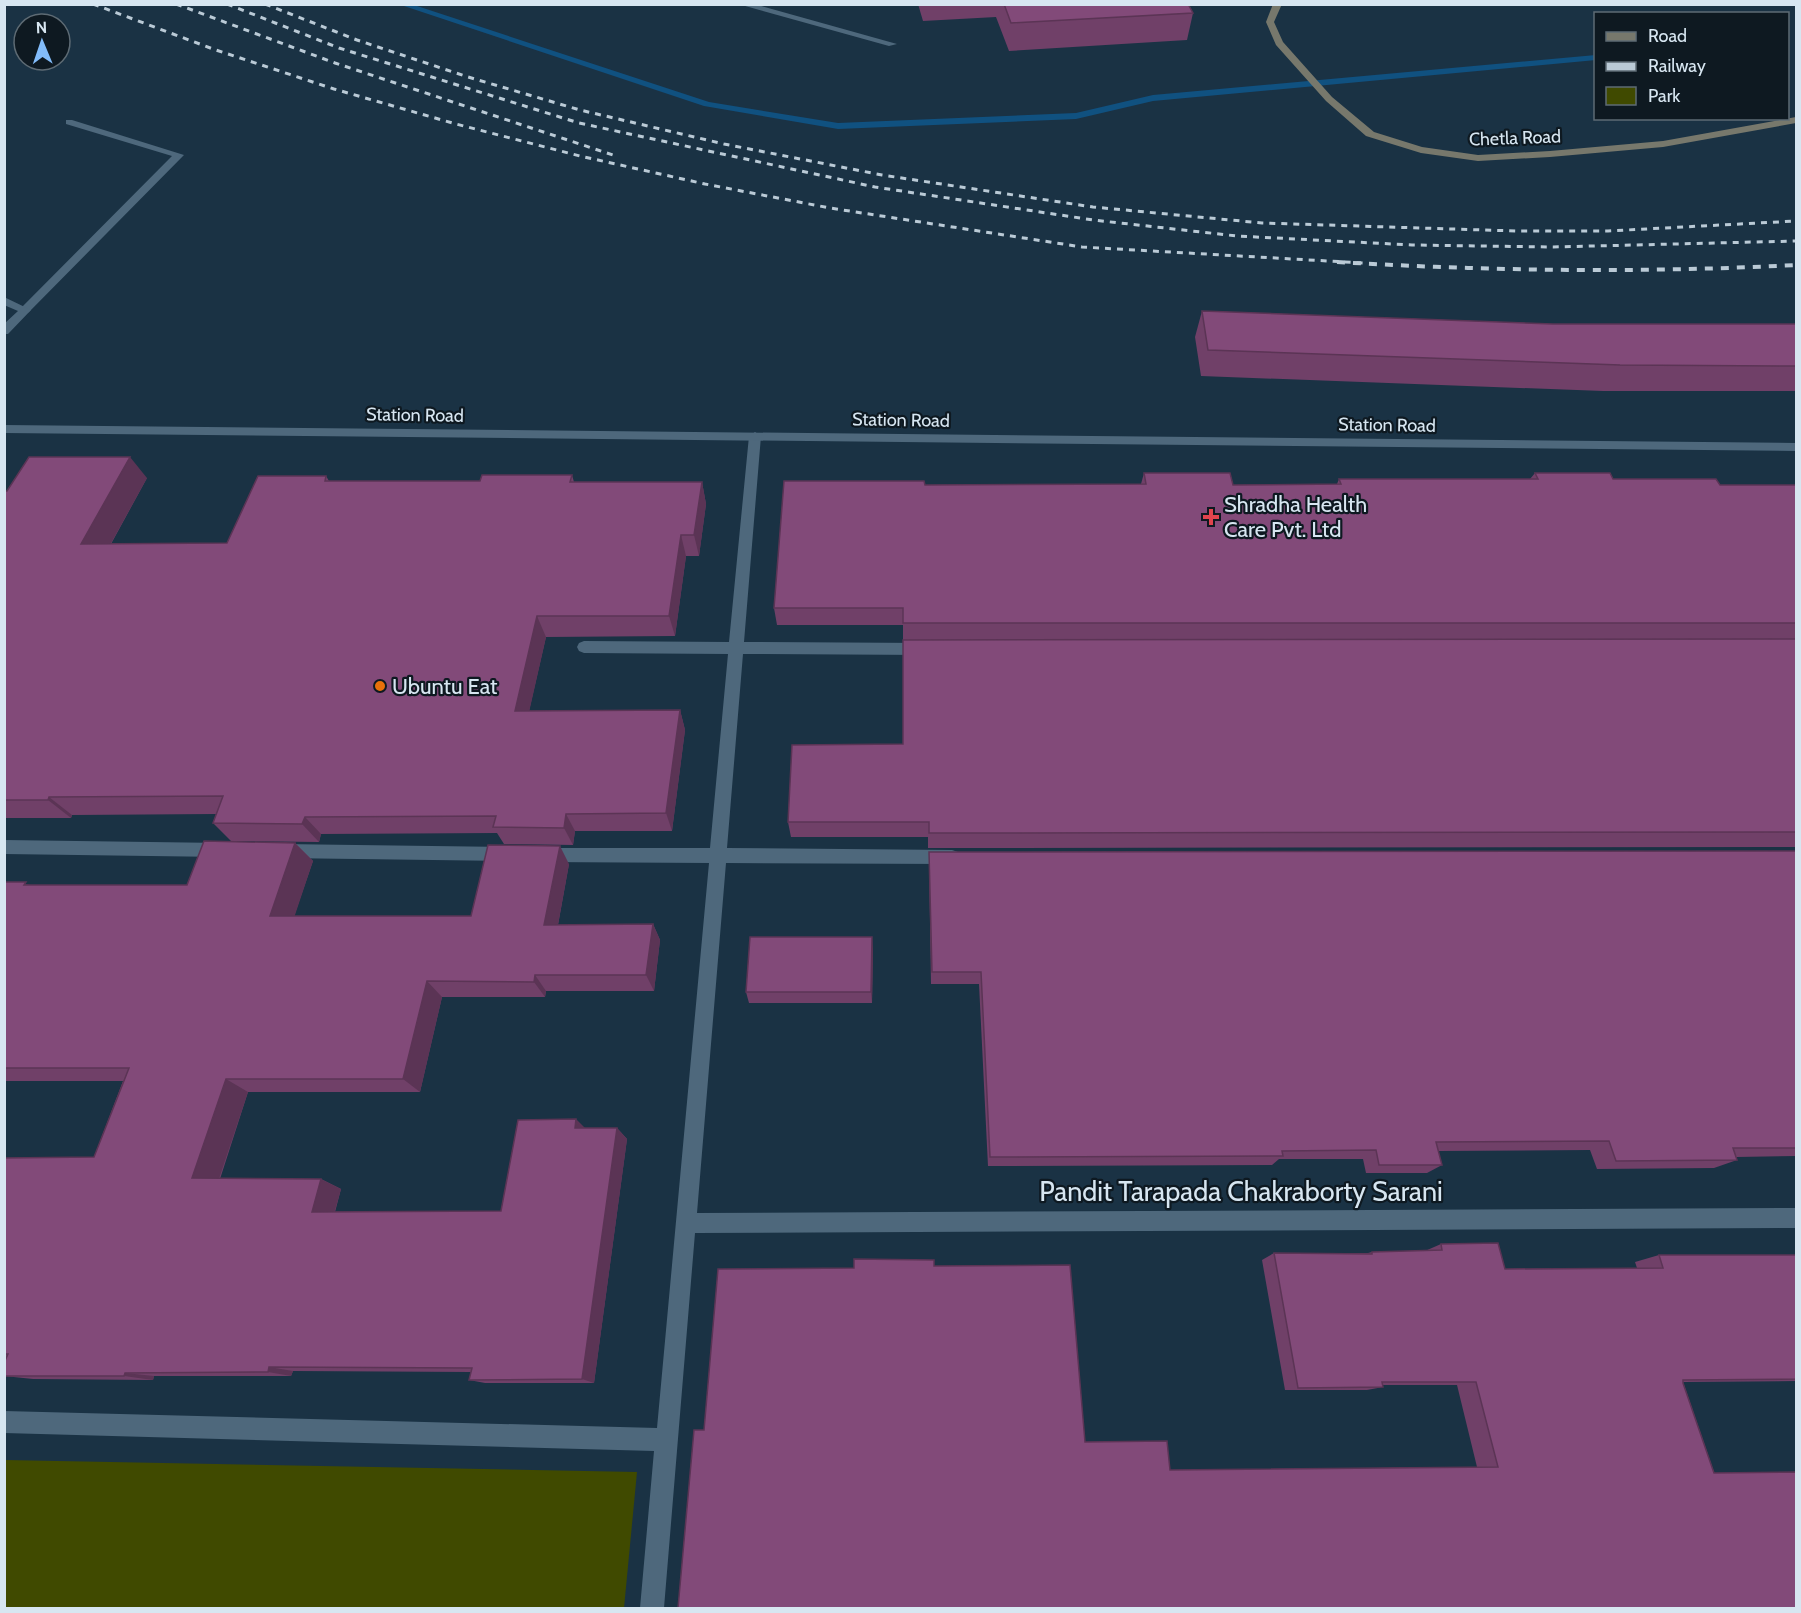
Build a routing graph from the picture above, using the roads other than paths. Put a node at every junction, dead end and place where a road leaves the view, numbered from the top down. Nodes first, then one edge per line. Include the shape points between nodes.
1 (742, 4) edge
2 (1278, 4) edge
3 (892, 44) dead end
4 (1797, 120) edge
5 (69, 122) dead end
6 (4, 300) edge
7 (25, 310) junction
8 (4, 331) edge
9 (4, 429) edge
10 (754, 436) junction
11 (1797, 447) edge
12 (584, 646) edge
13 (736, 649) junction
14 (939, 649) edge
15 (4, 847) edge
16 (242, 850) edge
17 (266, 851) edge
18 (717, 857) junction
19 (969, 857) edge
20 (1797, 1218) edge
21 (686, 1223) junction
22 (4, 1422) edge
23 (667, 1440) junction
24 (652, 1608) edge

1 - 3 street
2 - 4 main road, Chetla Road via 1270,22 1279,43 1329,99 1370,134 1421,150 1478,158 1664,144
5 - 7 street via 179,155
6 - 7 street
7 - 8 street
9 - 10 street, Station Road
10 - 11 street, Station Road
10 - 13 street
12 - 13 street
13 - 14 street
13 - 18 street
15 - 16 street
17 - 18 street
18 - 19 street
18 - 21 street
20 - 21 street, Pandit Tarapada Chakraborty Sarani
21 - 23 street
22 - 23 street
23 - 24 street

